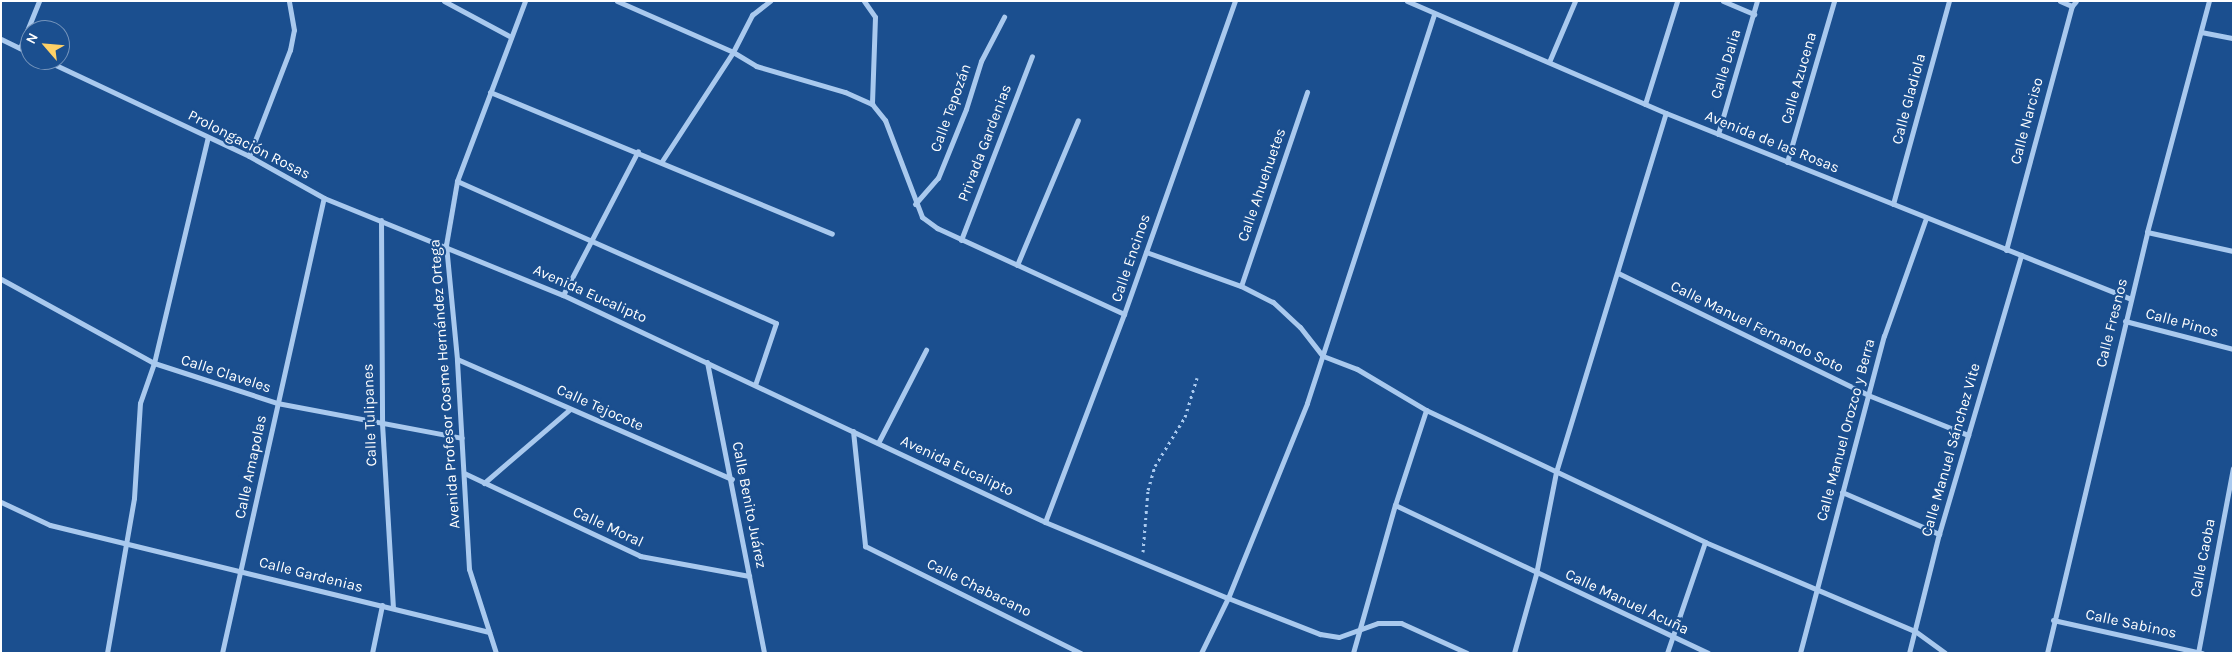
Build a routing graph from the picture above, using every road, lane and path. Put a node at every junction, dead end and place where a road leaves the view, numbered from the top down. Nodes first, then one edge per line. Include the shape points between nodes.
1 (39, 1) edge
2 (288, 1) edge
3 (444, 1) edge
4 (525, 1) edge
5 (617, 1) edge
6 (770, 1) edge
7 (864, 1) edge
8 (1235, 1) edge
9 (1407, 1) edge
10 (1575, 1) edge
11 (1677, 1) edge
12 (1722, 1) edge
13 (1758, 1) edge
14 (1834, 1) edge
15 (1949, 1) edge
16 (2060, 1) edge
17 (2076, 1) edge
18 (2209, 1) edge
19 (2072, 6) junction
20 (1434, 14) junction
21 (1754, 14) junction
22 (1004, 17) dead end
23 (31, 20) edge
24 (2201, 32) junction
25 (511, 37) junction
26 (2233, 38) edge
27 (1, 39) edge
28 (20, 48) edge
29 (733, 52) junction
30 (1032, 56) dead end
31 (1549, 62) junction
32 (66, 70) edge
33 (490, 92) junction
34 (1307, 92) dead end
35 (872, 104) junction
36 (1646, 104) junction
37 (1666, 113) junction
38 (1078, 120) dead end
39 (1718, 134) junction
40 (208, 137) junction
41 (638, 151) junction
42 (249, 156) junction
43 (662, 161) junction
44 (1787, 162) junction
45 (456, 181) junction
46 (324, 198) junction
47 (916, 204) junction
48 (1893, 204) junction
49 (1926, 218) junction
50 (381, 220) junction
51 (2147, 232) junction
52 (832, 234) dead end
53 (589, 240) junction
54 (961, 240) junction
55 (446, 245) junction
56 (2006, 250) junction
57 (2233, 251) edge
58 (1146, 252) junction
59 (2021, 256) junction
60 (1017, 265) junction
61 (1618, 273) junction
62 (1, 279) edge
63 (1241, 286) junction
64 (563, 295) junction
65 (2130, 299) junction
66 (1124, 314) junction
67 (2125, 321) junction
68 (2233, 349) edge
69 (926, 350) dead end
70 (1322, 356) junction
71 (458, 359) junction
72 (707, 362) junction
73 (154, 363) junction
74 (1197, 378) dead end
75 (755, 385) junction
76 (1868, 395) junction
77 (277, 404) junction
78 (570, 409) junction
79 (1426, 410) junction
80 (382, 423) junction
81 (853, 431) junction
82 (1968, 436) junction
83 (462, 438) junction
84 (878, 443) junction
85 (2233, 468) edge
86 (1556, 472) junction
87 (464, 473) junction
88 (732, 479) junction
89 (484, 483) junction
90 (1842, 492) junction
91 (1, 502) edge
92 (1395, 505) junction
93 (1045, 522) junction
94 (1939, 534) junction
95 (126, 541) junction
96 (1705, 542) junction
97 (1143, 562) junction
98 (241, 570) junction
99 (1536, 574) junction
100 (750, 576) junction
101 (1817, 587) junction
102 (1228, 598) junction
103 (382, 605) junction
104 (393, 608) junction
105 (2053, 620) junction
106 (1359, 631) junction
107 (1915, 631) junction
108 (489, 632) junction
109 (1672, 636) junction
110 (2199, 652) edge
111 (107, 653) edge
112 (222, 653) edge
113 (372, 653) edge
114 (496, 653) edge
115 (764, 653) edge
116 (1081, 653) edge
117 (1201, 653) edge
118 (1353, 653) edge
119 (1468, 653) edge
120 (1514, 653) edge
121 (1667, 653) edge
122 (1708, 653) edge
123 (1800, 653) edge
124 (1909, 653) edge
125 (1945, 653) edge
126 (2047, 653) edge

1 - 23 street
2 - 42 street via 294,30 290,50
3 - 25 street
4 - 25 street, Avenida Profesor Cosme Hernández Ortega
5 - 29 street
6 - 29 street via 752,15
7 - 35 street via 875,17
8 - 58 street, Calle Encinos
9 - 20 street, Avenida de las Rosas
10 - 31 street
11 - 36 street
12 - 21 street
13 - 21 street, Calle Dalia
14 - 44 street, Calle Azucena
15 - 48 street, Calle Gladiola
16 - 19 street
17 - 19 street, Calle Narciso
18 - 24 street, Calle Fresnos
19 - 56 street, Calle Narciso
20 - 31 street, Avenida de las Rosas
20 - 70 street
21 - 39 street, Calle Dalia
22 - 47 street, Calle Tepozán via 981,61 938,178
24 - 26 street
24 - 51 street, Calle Fresnos
25 - 33 street, Avenida Profesor Cosme Hernández Ortega
27 - 28 street
29 - 35 street via 756,66 845,92
29 - 43 street
30 - 54 street, Privada Gardenias
31 - 36 street, Avenida de las Rosas
32 - 40 street, Prolongación Rosas
33 - 41 street via 594,137
33 - 45 street, Avenida Profesor Cosme Hernández Ortega
34 - 63 street, Calle Ahuehuetes
35 - 47 street via 885,120
36 - 37 street, Avenida de las Rosas
37 - 39 street, Avenida de las Rosas
37 - 61 street
38 - 60 street
39 - 44 street, Avenida de las Rosas
40 - 42 street, Prolongación Rosas
40 - 73 street
41 - 43 street
41 - 53 street
42 - 46 street, Prolongación Rosas
43 - 52 street
44 - 48 street, Avenida de las Rosas
45 - 53 street
45 - 55 street, Avenida Profesor Cosme Hernández Ortega
46 - 50 street, Prolongación Rosas
46 - 77 street, Calle Amapolas
47 - 54 street via 922,217
48 - 49 street, Avenida de las Rosas
49 - 56 street, Avenida de las Rosas
49 - 76 street, Calle Manuel Orozco y Berra via 1884,336
50 - 55 street, Prolongación Rosas
50 - 80 street, Calle Tulipanes
51 - 57 street
51 - 65 street, Calle Fresnos
53 - 64 street
53 - 75 street via 776,323
54 - 60 street
55 - 64 street, Avenida Eucalipto
55 - 71 street, Avenida Profesor Cosme Hernández Ortega
56 - 59 street, Avenida de las Rosas
58 - 63 street
58 - 66 street, Calle Encinos
59 - 65 street, Avenida de las Rosas
59 - 82 street, Calle Manuel Sánchez Vite
60 - 66 street
61 - 76 street, Calle Manuel Fernando Soto
61 - 86 street
62 - 73 street, Calle Claveles
63 - 70 street via 1273,302 1300,327
64 - 72 street, Avenida Eucalipto
65 - 67 street, Calle Fresnos
66 - 93 street, Calle Encinos
67 - 68 street, Calle Pinos
67 - 105 street, Calle Fresnos
69 - 84 street
70 - 79 street via 1357,369
70 - 102 street via 1307,403
71 - 78 street, Calle Tejocote
71 - 83 street, Avenida Profesor Cosme Hernández Ortega
72 - 75 street, Avenida Eucalipto
72 - 88 street, Calle Benito Juárez
73 - 77 street, Calle Claveles
73 - 95 street via 140,404 134,498
74 - 97 path via 1185,417 1176,435 1163,448 1150,482
75 - 81 street, Avenida Eucalipto
76 - 82 street, Calle Manuel Fernando Soto
76 - 90 street, Calle Manuel Orozco y Berra
77 - 80 street, Calle Claveles
77 - 98 street, Calle Amapolas
78 - 88 street, Calle Tejocote
78 - 89 street
79 - 86 street
79 - 92 street
80 - 83 street, Calle Claveles
80 - 104 street, Calle Tulipanes
81 - 84 street, Avenida Eucalipto
81 - 116 street, Calle Chabacano via 865,546
82 - 94 street, Calle Manuel Sánchez Vite
83 - 87 street, Avenida Profesor Cosme Hernández Ortega
84 - 93 street, Avenida Eucalipto
85 - 110 street, Calle Caoba
86 - 96 street
86 - 99 street
87 - 89 street, Calle Moral
87 - 108 street, Avenida Profesor Cosme Hernández Ortega via 469,569
88 - 100 street, Calle Benito Juárez
89 - 100 street, Calle Moral via 640,556
90 - 94 street
90 - 101 street, Calle Manuel Orozco y Berra
91 - 95 street, Calle Gardenias via 50,525
92 - 99 street, Calle Manuel Acuña
92 - 106 street
93 - 97 street, Avenida Eucalipto
94 - 107 street, Calle Manuel Sánchez Vite
95 - 98 street, Calle Gardenias
95 - 111 street
96 - 101 street
96 - 109 street
97 - 102 street, Avenida Eucalipto
98 - 103 street, Calle Gardenias
98 - 112 street, Calle Amapolas
99 - 109 street, Calle Manuel Acuña
99 - 120 street
100 - 115 street, Calle Benito Juárez
101 - 107 street
101 - 123 street, Calle Manuel Orozco y Berra
102 - 106 street, Avenida Eucalipto via 1320,634 1339,637
102 - 117 street
103 - 104 street, Calle Gardenias
103 - 113 street
104 - 108 street, Calle Gardenias
105 - 110 street, Calle Sabinos
105 - 126 street, Calle Fresnos
106 - 118 street
106 - 119 street, Avenida Eucalipto via 1378,623 1401,624
107 - 124 street, Calle Manuel Sánchez Vite
107 - 125 street
108 - 114 street, Avenida Profesor Cosme Hernández Ortega
109 - 121 street
109 - 122 street, Calle Manuel Acuña

